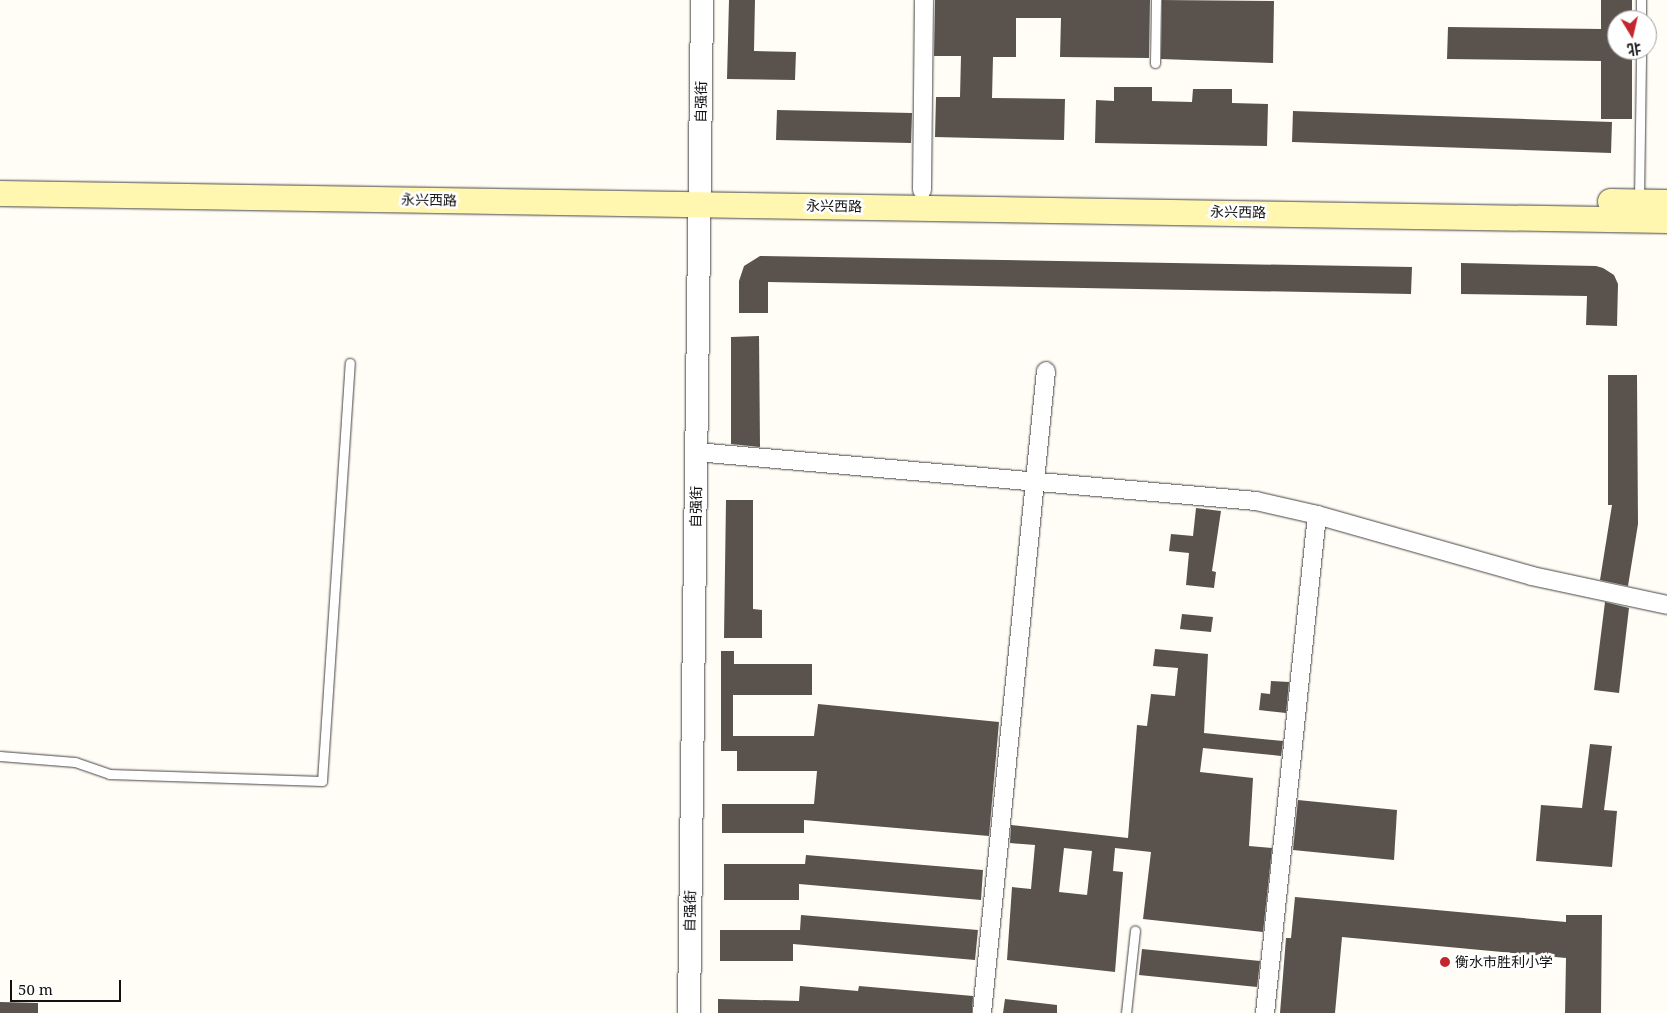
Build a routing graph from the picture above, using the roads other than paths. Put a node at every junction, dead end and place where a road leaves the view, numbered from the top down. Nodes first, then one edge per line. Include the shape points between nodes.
1 (702, 0) edge
2 (924, 0) edge
3 (1156, 0) edge
4 (1641, 60) edge
5 (1155, 63) dead end
6 (0, 176) edge
7 (922, 190) junction
8 (0, 193) edge
9 (700, 195) junction
10 (1639, 202) junction
11 (1667, 202) edge
12 (1667, 220) edge
13 (350, 363) dead end
14 (1046, 371) dead end
15 (696, 452) junction
16 (1035, 483) junction
17 (1317, 515) junction
18 (1667, 605) edge
19 (0, 756) edge
20 (1135, 930) dead end
21 (689, 1013) edge
22 (982, 1013) edge
23 (1126, 1013) edge
24 (1265, 1013) edge

1 - 9 street, 自强街
2 - 7 street
3 - 5 lane
4 - 10 lane
6 - 9 main road, 永兴西路
7 - 9 main road, 永兴西路
7 - 10 main road, 永兴西路
8 - 9 main road, 永兴西路
9 - 12 main road, 永兴西路
9 - 15 street, 自强街
10 - 11 main road, 永兴西路
13 - 19 lane via 322,781 109,774 76,762
14 - 16 street
15 - 16 street
15 - 21 street, 自强街
16 - 17 street via 1256,501
16 - 22 street
17 - 18 street via 1532,576
17 - 24 street
20 - 23 lane

